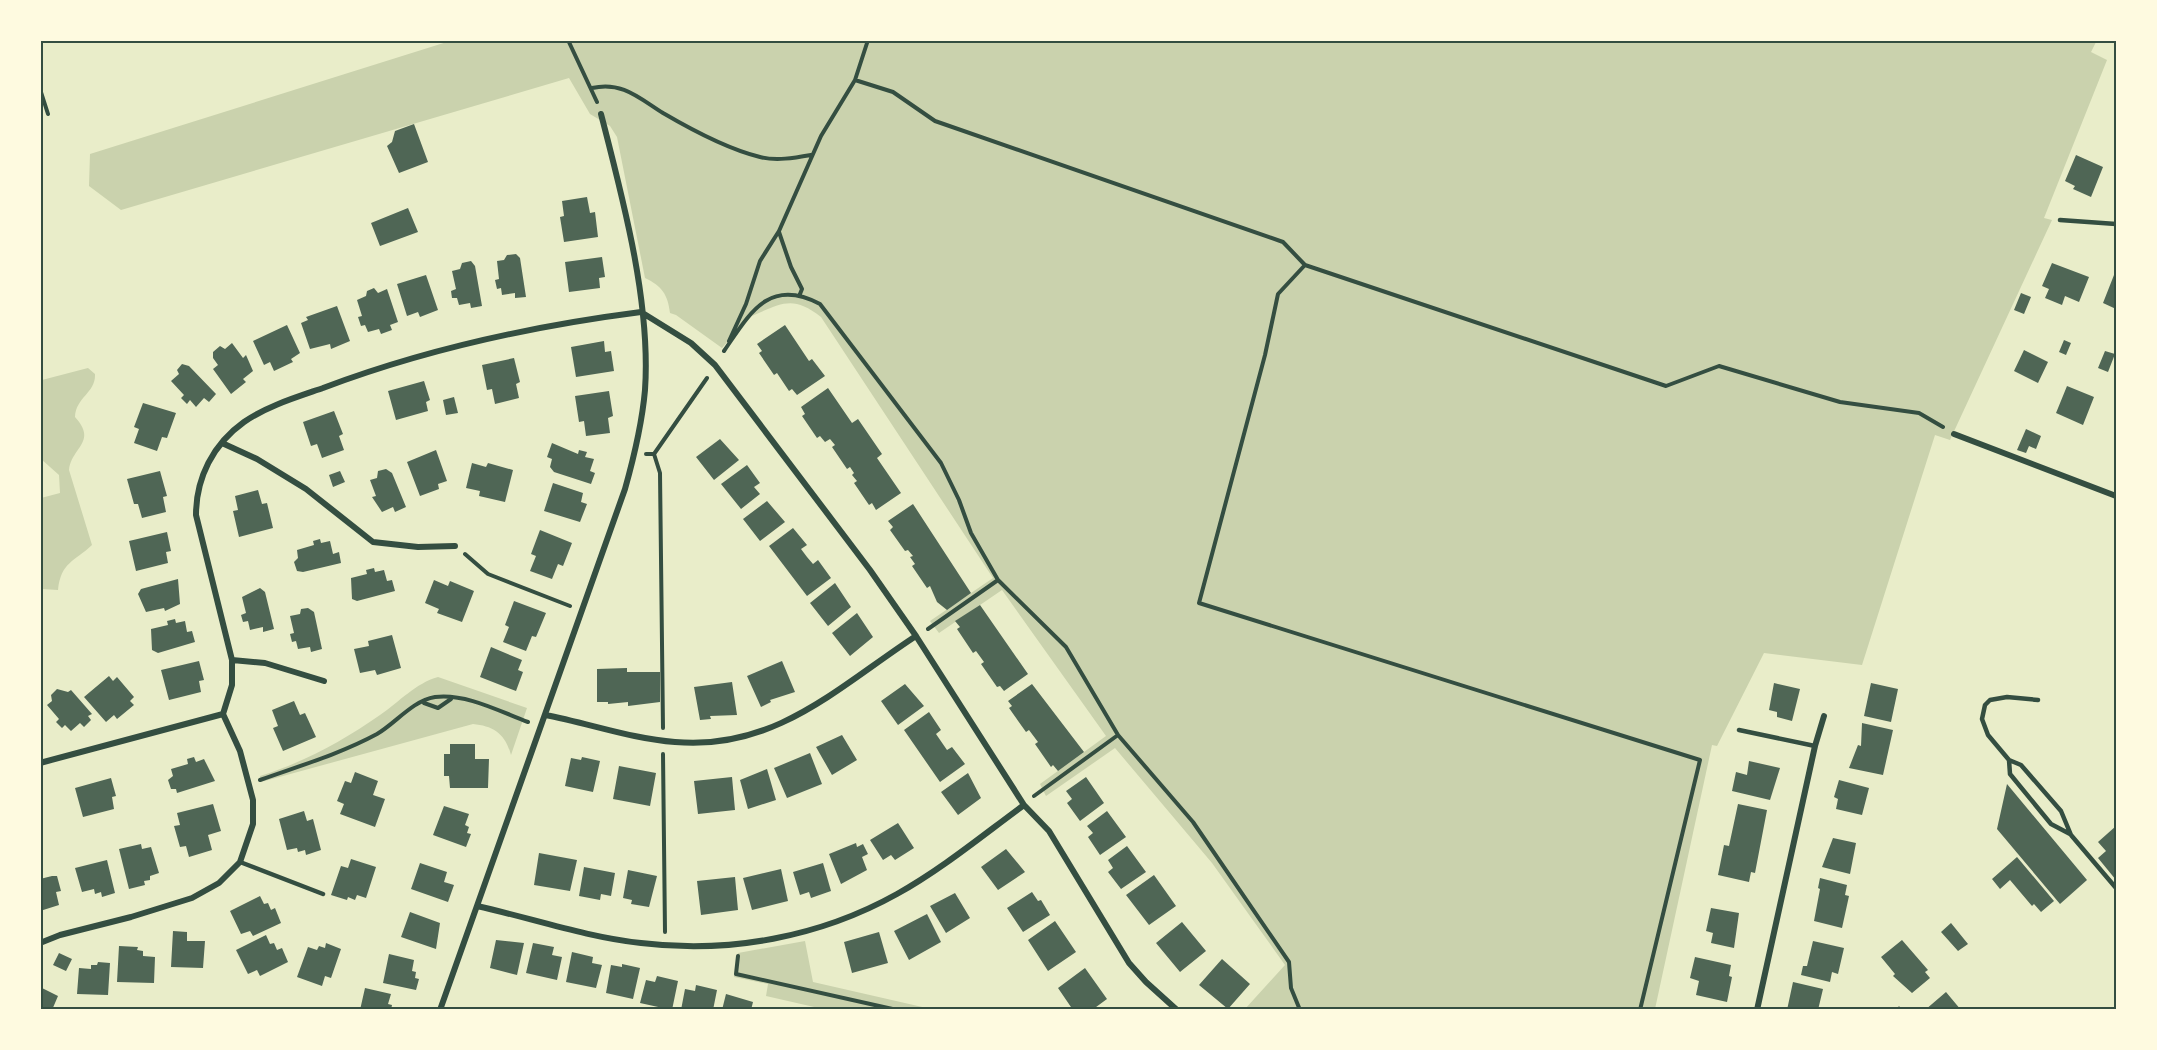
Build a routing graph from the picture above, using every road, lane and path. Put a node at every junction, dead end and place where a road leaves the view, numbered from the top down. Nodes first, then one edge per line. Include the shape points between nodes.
1 (568, 40) edge
2 (868, 40) edge
3 (855, 80) junction
4 (592, 87) junction
5 (40, 89) edge
6 (48, 114) dead end
7 (601, 114) joint
8 (811, 155) junction
9 (2060, 220) dead end
10 (2116, 224) edge
11 (779, 231) junction
12 (1305, 265) junction
13 (800, 294) junction
14 (641, 312) junction
15 (724, 351) junction
16 (715, 365) junction
17 (1954, 434) joint
18 (222, 443) junction
19 (654, 454) junction
20 (635, 455) junction
21 (2116, 496) edge
22 (455, 546) joint
23 (998, 580) junction
24 (582, 610) junction
25 (916, 636) junction
26 (232, 660) junction
27 (324, 681) dead end
28 (452, 698) junction
29 (2038, 700) dead end
30 (423, 702) junction
31 (223, 714) junction
32 (545, 715) junction
33 (1824, 716) dead end
34 (540, 727) junction
35 (1739, 730) dead end
36 (1118, 735) junction
37 (663, 741) junction
38 (1815, 746) junction
39 (2009, 760) junction
40 (40, 763) edge
41 (249, 784) junction
42 (1024, 805) junction
43 (2071, 835) junction
44 (240, 862) junction
45 (2116, 888) edge
46 (323, 894) dead end
47 (477, 906) junction
48 (40, 943) edge
49 (740, 943) junction
50 (665, 946) junction
51 (440, 1010) edge
52 (897, 1010) edge
53 (1177, 1010) edge
54 (1300, 1010) edge
55 (1640, 1010) edge
56 (1757, 1010) edge

1 - 4 path
2 - 3 path
3 - 8 path
3 - 12 path via 893,92 935,121 1283,242
4 - 7 path
4 - 8 path via 605,85 632,92 691,128 760,157 789,159
5 - 6 path
7 - 14 street via 627,222
8 - 11 path
9 - 10 lane
11 - 13 path via 802,289
11 - 15 path via 760,261
12 - 17 path via 1666,386 1719,366 1840,402 1919,413
12 - 55 path via 1278,294 1199,603 1700,760
13 - 15 path via 773,296 756,307
13 - 23 path via 820,304 941,463 971,533
14 - 16 street via 691,343
14 - 18 street via 496,336 388,365 263,411 245,421
14 - 20 street via 645,388
15 - 16 path
16 - 19 path
16 - 25 street
17 - 21 street
18 - 22 street via 306,489 374,542
18 - 26 street via 200,479 196,515
19 - 20 path
19 - 37 path via 660,473
20 - 24 street
22 - 24 path via 488,574
23 - 25 path
23 - 36 path via 1066,647
24 - 32 street
25 - 37 street via 782,724 729,741
25 - 42 street
26 - 27 street via 265,663
26 - 31 street via 232,685
28 - 30 path
28 - 30 path via 438,708
28 - 34 path via 471,701
29 - 39 lane via 2007,697 1984,705 1984,727
30 - 41 path via 376,734 338,752
31 - 40 street
31 - 41 street via 240,751
32 - 34 street
32 - 37 street
33 - 38 street
34 - 47 street
35 - 38 lane
36 - 42 path
36 - 54 path via 1193,822 1289,962 1290,988
37 - 50 path
38 - 56 street
39 - 43 lane via 2021,765 2061,811
39 - 43 lane via 2010,774 2051,824
41 - 44 street via 253,824
42 - 49 street via 878,904 786,937
42 - 53 street via 1049,831 1130,963
43 - 45 lane
44 - 46 lane
44 - 48 street via 219,883 192,898
47 - 50 street via 615,939
47 - 51 street
49 - 50 street
49 - 52 path via 736,974

